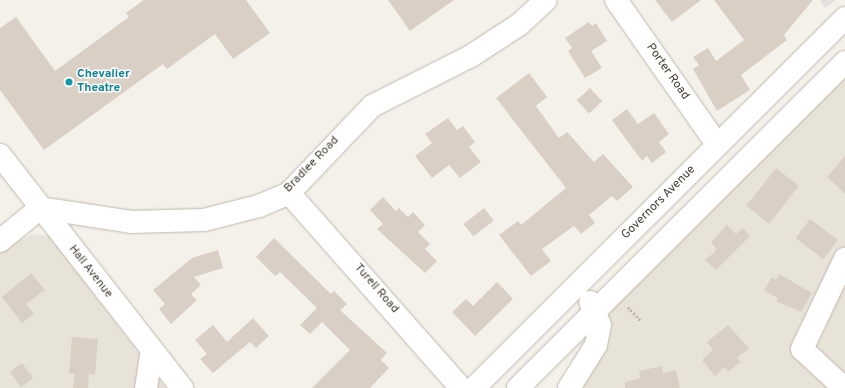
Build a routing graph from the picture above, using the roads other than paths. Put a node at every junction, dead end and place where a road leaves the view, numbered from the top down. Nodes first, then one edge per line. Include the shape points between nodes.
1 (546, 0) edge
2 (616, 0) edge
3 (845, 18) edge
4 (845, 62) edge
5 (717, 144) junction
6 (0, 154) edge
7 (289, 193) junction
8 (40, 208) junction
9 (0, 241) edge
10 (845, 260) edge
11 (578, 284) junction
12 (596, 310) junction
13 (152, 350) junction
14 (146, 388) edge
15 (182, 388) edge
16 (461, 388) edge
17 (474, 388) edge
18 (518, 388) edge
19 (569, 388) edge
20 (844, 388) edge

1 - 7 street, Bradlee Road via 520,24 471,56 372,106
2 - 5 street, Porter Road
3 - 5 street, Governors Avenue
4 - 12 street
5 - 11 street, Governors Avenue
6 - 8 street, Hall Avenue
7 - 8 street, Bradlee Road via 259,206 204,220 131,222
7 - 16 street, Turell Road
8 - 9 street
8 - 13 street, Hall Avenue
10 - 20 street via 802,349
11 - 12 street
11 - 17 street, Governors Avenue
12 - 18 street
12 - 19 street via 600,325 596,344
13 - 14 street
13 - 15 street, Hall Avenue

